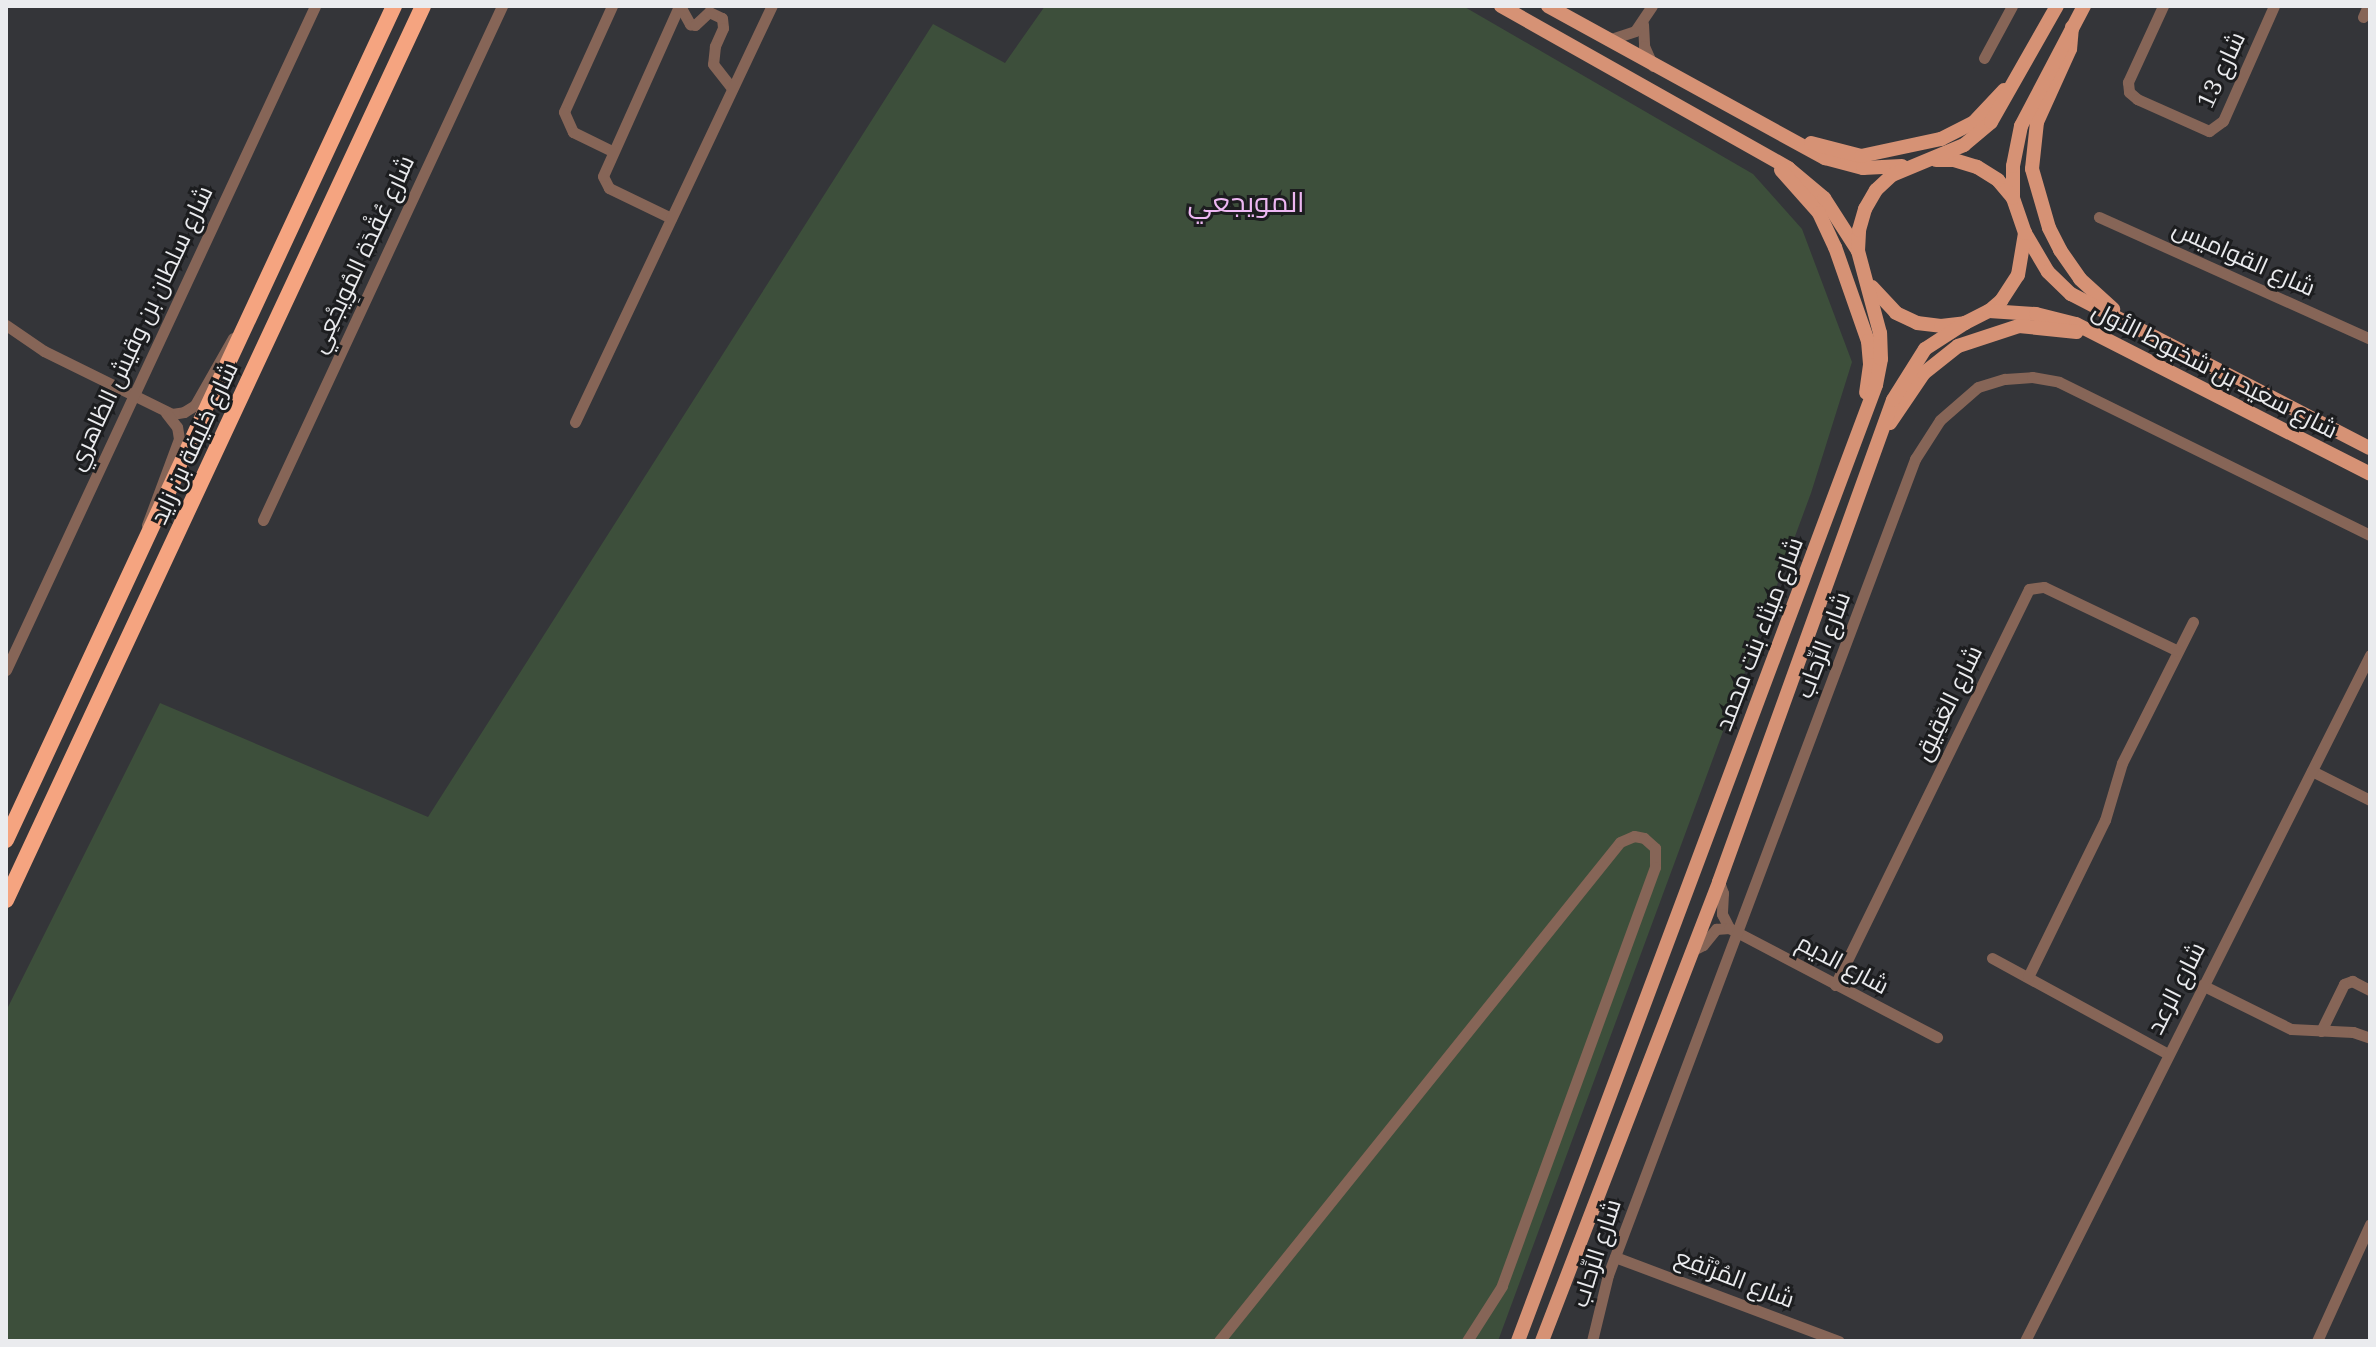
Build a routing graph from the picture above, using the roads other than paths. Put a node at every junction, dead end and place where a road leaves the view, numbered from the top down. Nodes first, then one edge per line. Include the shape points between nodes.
1 (315, 6) edge
2 (394, 6) edge
3 (423, 6) edge
4 (502, 6) edge
5 (612, 6) edge
6 (680, 6) edge
7 (772, 6) edge
8 (1501, 6) edge
9 (1548, 6) edge
10 (1652, 6) edge
11 (2012, 6) edge
12 (2057, 6) edge
13 (2084, 6) edge
14 (2163, 6) edge
15 (2274, 6) edge
16 (1643, 24) junction
17 (2072, 27) junction
18 (2044, 30) junction
19 (1607, 40) junction
20 (1984, 58) dead end
21 (1653, 66) junction
22 (732, 88) junction
23 (1785, 136) junction
24 (612, 151) junction
25 (1771, 159) junction
26 (1930, 160) junction
27 (1910, 165) junction
28 (2013, 198) junction
29 (2099, 217) dead end
30 (671, 218) junction
31 (2025, 233) junction
32 (1858, 251) junction
33 (1865, 277) junction
34 (1989, 311) junction
35 (250, 317) junction
36 (2122, 317) junction
37 (1965, 323) junction
38 (6, 325) edge
39 (2109, 338) junction
40 (2370, 339) edge
41 (132, 396) junction
42 (165, 412) junction
43 (575, 422) dead end
44 (1859, 429) junction
45 (1878, 440) junction
46 (2370, 448) edge
47 (2370, 474) edge
48 (263, 520) dead end
49 (2370, 535) edge
50 (144, 545) junction
51 (2193, 622) dead end
52 (2178, 651) junction
53 (2370, 655) edge
54 (6, 670) edge
55 (2312, 771) junction
56 (2370, 800) edge
57 (6, 840) edge
58 (1719, 882) junction
59 (6, 900) edge
60 (1733, 930) junction
61 (1693, 950) junction
62 (1992, 958) dead end
63 (2028, 977) junction
64 (1835, 985) junction
65 (2202, 985) junction
66 (2370, 990) edge
67 (2321, 1031) junction
68 (1937, 1037) dead end
69 (2370, 1038) edge
70 (2168, 1054) junction
71 (2370, 1224) edge
72 (1615, 1257) junction
73 (1219, 1341) edge
74 (1467, 1341) edge
75 (1518, 1341) edge
76 (1542, 1341) edge
77 (1592, 1341) edge
78 (1839, 1341) edge
79 (2025, 1341) edge
80 (2317, 1341) edge

1 - 41 street, شارع سلطان بن وقيش الظاهري
2 - 35 highway, شارع خليفة بن زايد
3 - 59 highway, شارع خليفة بن زايد
4 - 48 street, شارع عُقْدَة المُوِيجْعِي
5 - 24 street via 564,112 573,132
6 - 22 street via 690,24 709,12 722,18 713,64
6 - 24 street
7 - 22 street
8 - 25 main road
9 - 19 main road
10 - 16 street
11 - 20 street
12 - 18 main road, شارع ميثاء بنت محمد
13 - 17 main road
14 - 15 street, شارع 13 via 2128,82 2133,96 2203,130 2215,130 2223,121
16 - 19 street via 1627,36
16 - 21 street via 1644,46
17 - 28 main road via 2021,126
17 - 36 main road via 2070,49 2037,122 2032,169 2060,250 2080,279
18 - 23 main road via 1989,109 1941,139 1861,156
18 - 26 main road, شارع ميثاء بنت محمد via 1991,122 1964,145
19 - 21 main road
21 - 23 main road
22 - 30 street
23 - 27 main road via 1841,164
24 - 30 street via 603,176 609,188
25 - 32 main road via 1824,198
25 - 44 main road via 1828,230 1865,329 1870,365
26 - 27 main road, شارع ميثاء بنت محمد
26 - 28 main road via 1977,167
27 - 32 main road, شارع ميثاء بنت محمد via 1892,175 1870,199
28 - 31 main road
29 - 40 street, شارع القواميس
30 - 43 street
31 - 34 main road via 2018,275
31 - 36 main road, شارع سعيد بن شخبوط الأول via 2059,284
32 - 33 main road, شارع ميثاء بنت محمد
33 - 37 main road via 1896,313 1917,323
33 - 44 main road, شارع ميثاء بنت محمد via 1881,359
34 - 37 main road
34 - 39 main road, شارع سعيد بن شخبوط الأول via 2057,318
35 - 42 street via 195,405 178,414
35 - 50 highway, شارع خليفة بن زايد
36 - 46 main road, شارع سعيد بن شخبوط الأول
37 - 45 main road, شارع ميثاء بنت محمد via 1936,339 1917,360 1893,400
38 - 41 street
39 - 45 main road via 2019,326 1958,346 1924,373
39 - 47 main road, شارع سعيد بن شخبوط الأول
41 - 42 street
41 - 54 street, شارع سلطان بن وقيش الظاهري
42 - 50 street via 179,439 152,505
44 - 75 main road, شارع ميثاء بنت محمد
45 - 58 main road, شارع ميثاء بنت محمد
49 - 60 street, شارع الرِّحاب via 2059,382 2032,377 1978,387 1940,420 1915,459
50 - 57 highway, شارع خليفة بن زايد
51 - 52 street
52 - 63 street via 2116,776 2105,820
52 - 64 street, شارع العَقِيق via 2044,587 2029,589
53 - 55 street, شارع الرعد
55 - 56 street
55 - 65 street, شارع الرعد
58 - 60 street via 1722,914
58 - 61 main road, شارع ميثاء بنت محمد
60 - 61 street via 1716,929
60 - 64 street, شارع الديم
60 - 72 street, شارع الرِّحاب
61 - 76 main road, شارع ميثاء بنت محمد
62 - 63 street
63 - 70 street
64 - 68 street, شارع الديم
65 - 67 street via 2291,1029
65 - 70 street, شارع الرعد
66 - 67 street via 2352,981 2344,984
67 - 69 street
70 - 79 street, شارع الرعد
71 - 80 street
72 - 77 street, شارع الرِّحاب
72 - 78 street, شارع المُرْتَفِع
73 - 74 street via 1620,842 1644,838 1655,848 1655,867 1502,1286

